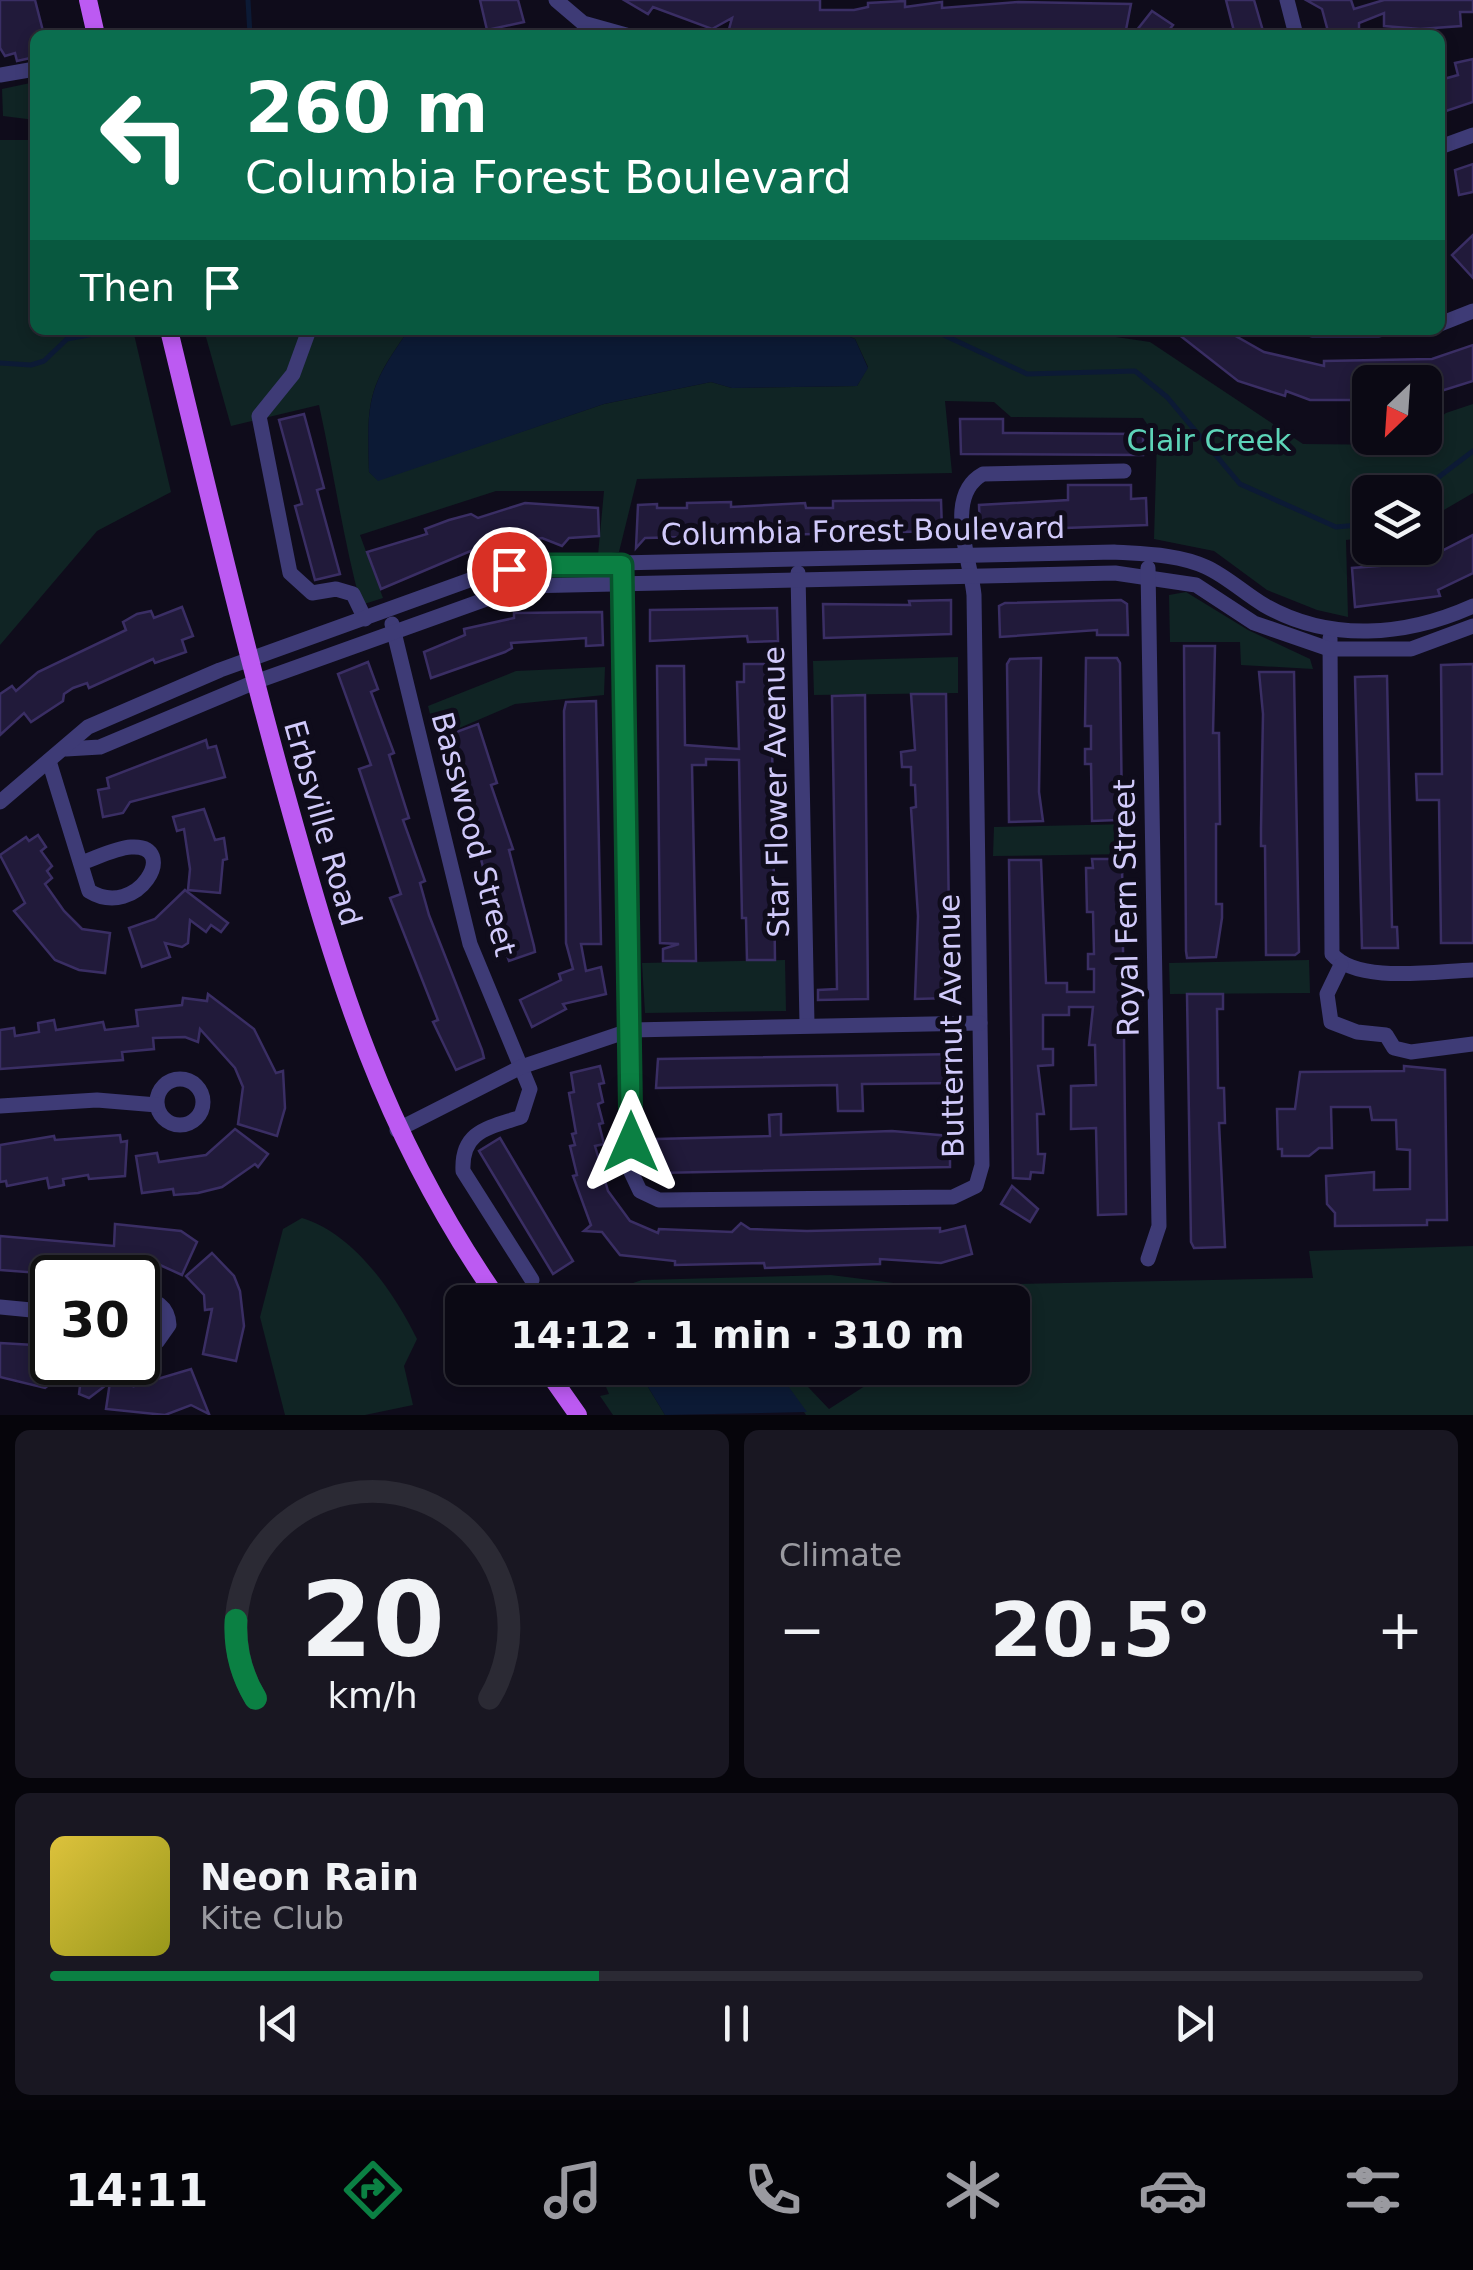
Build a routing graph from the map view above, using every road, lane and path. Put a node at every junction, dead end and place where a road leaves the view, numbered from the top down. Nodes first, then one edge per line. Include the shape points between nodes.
1 (88, 0) edge
2 (556, 0) edge
3 (1287, 0) edge
4 (95, 30) edge
5 (608, 30) edge
6 (1295, 30) edge
7 (30, 69) edge
8 (0, 74) edge
9 (1473, 136) edge
10 (1445, 144) edge
11 (1473, 311) edge
12 (1445, 322) edge
13 (169, 335) edge
14 (307, 335) edge
15 (1124, 471) dead end
16 (1148, 554) junction
17 (965, 556) junction
18 (797, 559) junction
19 (622, 565) junction
20 (1148, 575) junction
21 (973, 577) junction
22 (799, 580) junction
23 (624, 582) junction
24 (1473, 606) edge
25 (388, 611) junction
26 (365, 619) junction
27 (1473, 626) edge
28 (1330, 629) junction
29 (393, 631) junction
30 (1329, 648) junction
31 (249, 660) junction
32 (256, 682) junction
33 (66, 749) junction
34 (49, 761) junction
35 (0, 802) edge
36 (84, 862) junction
37 (1342, 965) junction
38 (1473, 970) edge
39 (980, 1023) junction
40 (806, 1024) junction
41 (631, 1030) junction
42 (1473, 1044) edge
43 (521, 1066) junction
44 (0, 1106) edge
45 (157, 1106) dead end
46 (397, 1130) junction
47 (1148, 1259) dead end
48 (532, 1280) dead end
49 (488, 1285) edge
50 (160, 1305) edge
51 (0, 1307) edge
52 (30, 1310) edge
53 (160, 1339) edge
54 (557, 1385) edge
55 (578, 1415) edge

1 - 4 main road
2 - 5 street via 583,23
3 - 6 street
7 - 8 street
9 - 10 street
11 - 12 street
13 - 31 main road, Erbsville Road
14 - 26 street via 292,374 259,416 290,573 312,592 353,594
15 - 17 street, Butternut Avenue via 983,474 970,481 963,497
16 - 17 street, Columbia Forest Boulevard
16 - 20 street, Royal Fern Street
16 - 28 street, Columbia Forest Boulevard via 1207,567 1266,606
17 - 18 street, Columbia Forest Boulevard
17 - 21 street, Butternut Avenue
18 - 19 street, Columbia Forest Boulevard
18 - 22 street, Star Flower Avenue
19 - 23 street, Butternut Avenue
19 - 25 street, Columbia Forest Boulevard via 529,565
20 - 21 street, Columbia Forest Boulevard
20 - 30 street, Columbia Forest Boulevard via 1196,585 1254,623
20 - 47 street, Royal Fern Street via 1159,1226
21 - 22 street, Columbia Forest Boulevard
21 - 39 street, Butternut Avenue
22 - 23 street, Columbia Forest Boulevard
22 - 40 street, Star Flower Avenue
23 - 29 street, Columbia Forest Boulevard via 523,586
23 - 41 street, Butternut Avenue
24 - 28 street, Columbia Forest Boulevard via 1414,627
25 - 26 street, Columbia Forest Boulevard
25 - 29 street, Basswood Street
26 - 31 street, Columbia Forest Boulevard
27 - 30 street, Columbia Forest Boulevard via 1411,648
28 - 30 street
29 - 32 street, Columbia Forest Boulevard
29 - 43 street, Basswood Street via 470,944
30 - 37 street via 1329,942
31 - 32 main road, Erbsville Road
31 - 33 street, Columbia Forest Boulevard via 88,727
32 - 33 street, Columbia Forest Boulevard via 100,747
32 - 46 main road, Erbsville Road via 340,983
33 - 34 street, Columbia Forest Boulevard
34 - 35 street, Columbia Forest Boulevard
34 - 36 street
36 - 36 street via 89,891 101,898 144,886 153,875 153,862 132,847
37 - 38 street via 1365,972
37 - 42 street via 1327,994 1331,1022 1386,1035 1394,1048 1412,1052
39 - 40 street
39 - 41 street, Butternut Avenue via 982,1165 976,1186 953,1197 660,1200 640,1191 631,1172
40 - 41 street
41 - 43 street
43 - 46 street
43 - 48 street via 530,1089 521,1117 474,1132 462,1150 463,1171
44 - 45 street via 98,1100
46 - 49 main road, Erbsville Road
50 - 53 street via 168,1325
51 - 52 street
54 - 55 main road

